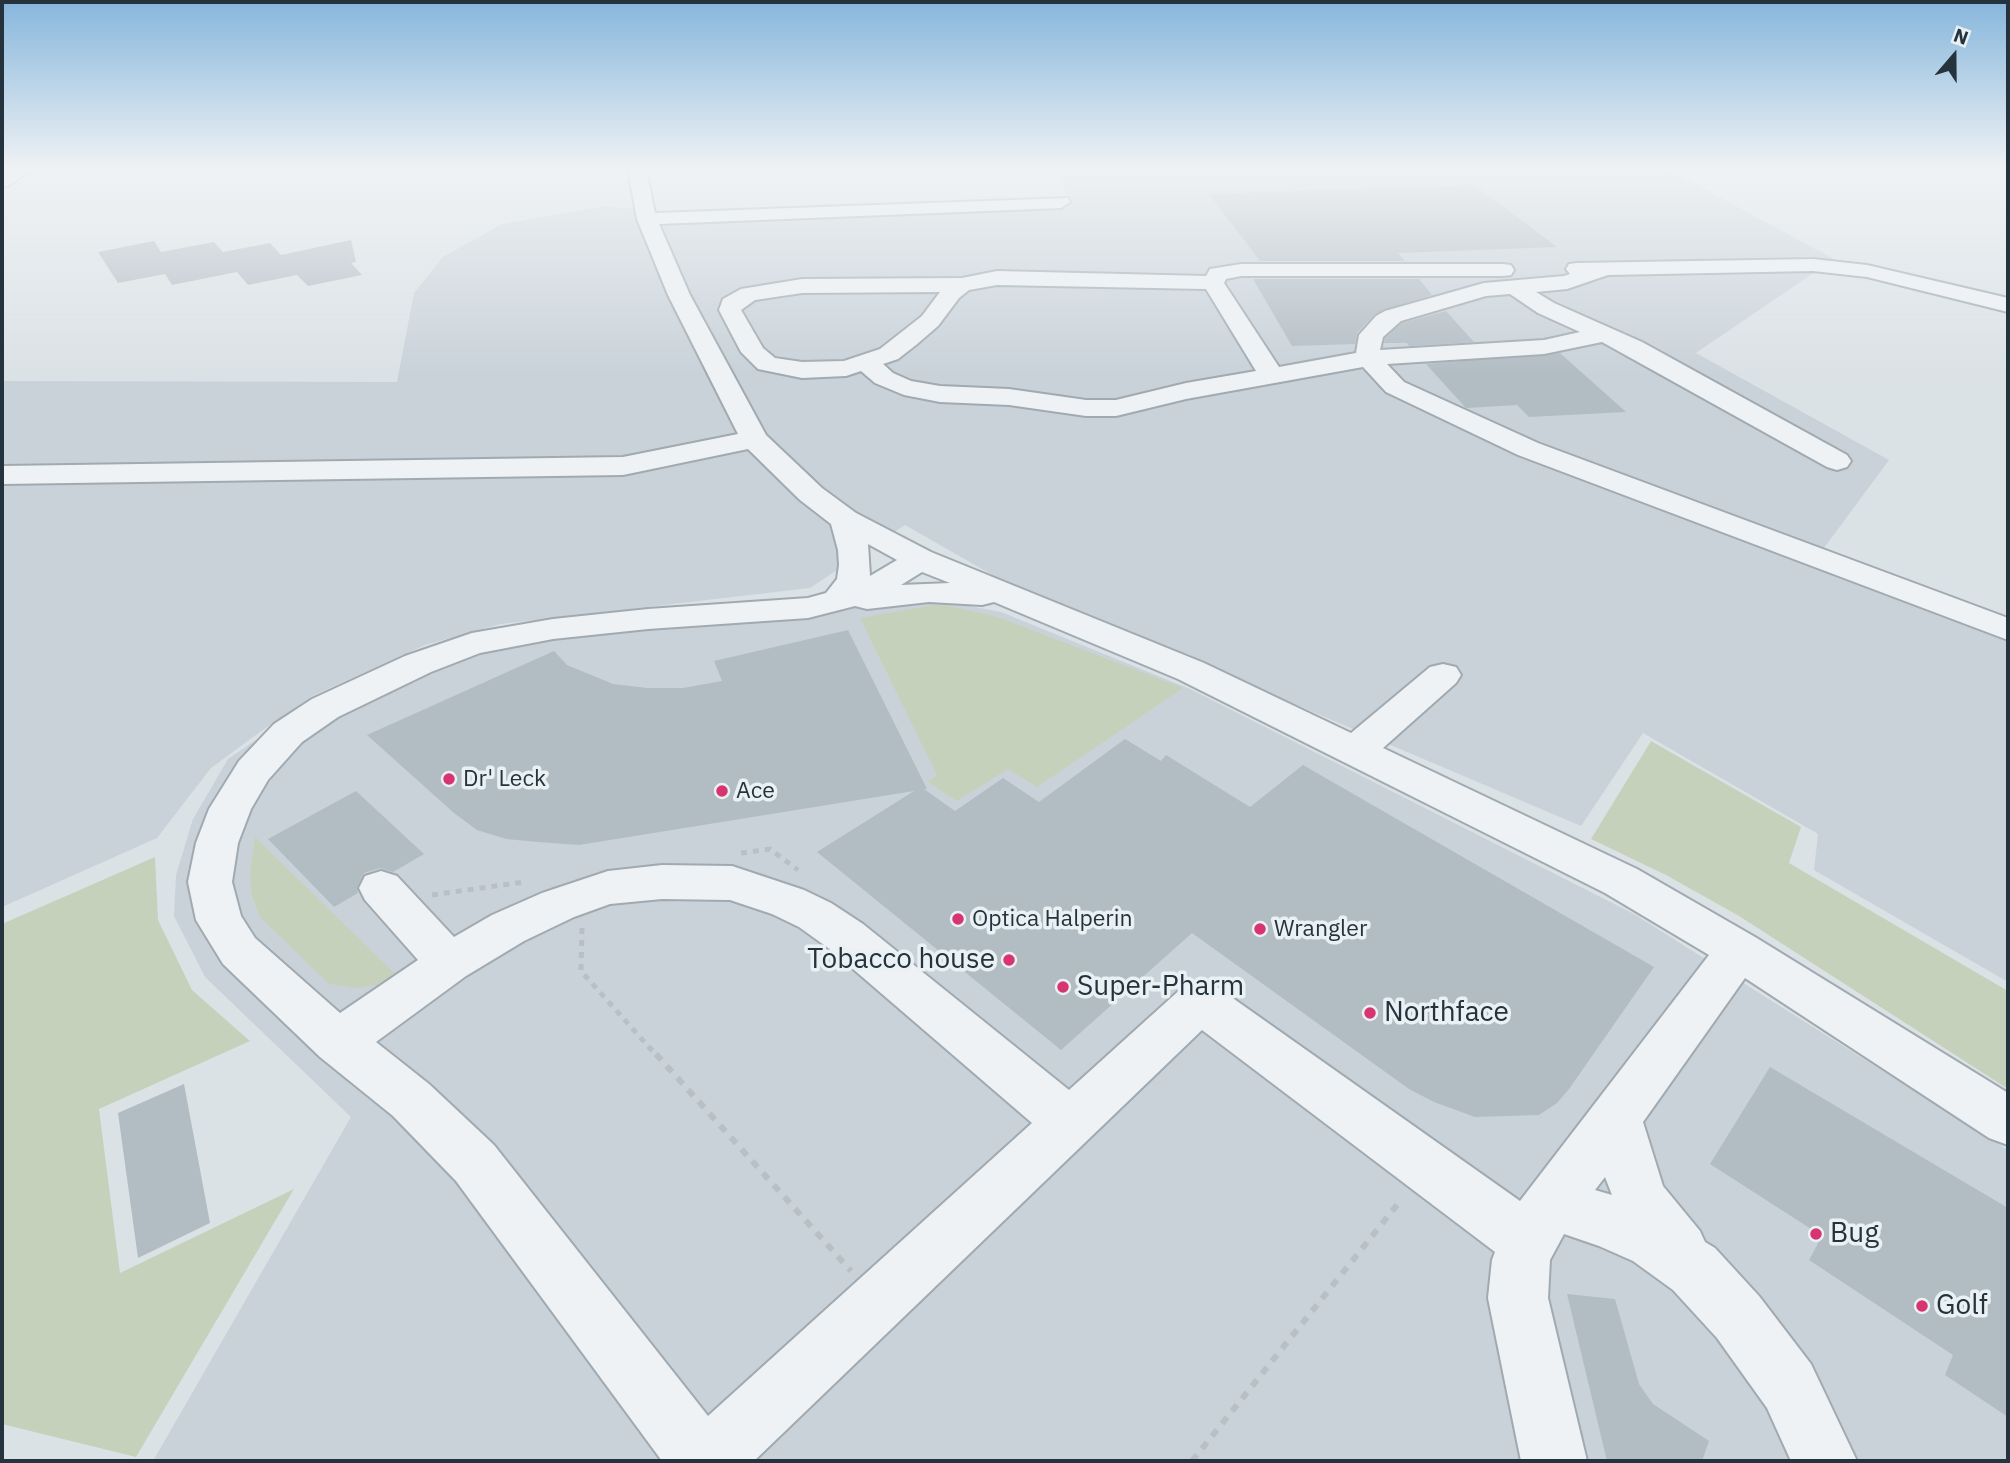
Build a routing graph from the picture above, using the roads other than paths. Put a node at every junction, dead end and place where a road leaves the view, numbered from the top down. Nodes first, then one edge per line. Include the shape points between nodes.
1 (655, 238) edge
2 (1604, 269) junction
3 (1422, 270) junction
4 (1213, 283) junction
5 (962, 285) junction
6 (1512, 286) junction
7 (1468, 293) junction
8 (2008, 305) edge
9 (1605, 334) junction
10 (1370, 358) junction
11 (867, 363) junction
12 (1273, 377) junction
13 (754, 439) junction
14 (1837, 461) dead end
15 (2, 475) edge
16 (845, 520) junction
17 (920, 559) junction
18 (1023, 601) junction
19 (837, 602) junction
20 (2008, 630) edge
21 (1443, 676) dead end
22 (1354, 752) junction
23 (381, 888) dead end
24 (1739, 950) junction
25 (449, 962) junction
26 (338, 1042) junction
27 (1615, 1121) junction
28 (2008, 1121) edge
29 (1070, 1122) junction
30 (1541, 1223) junction
31 (1694, 1269) junction
32 (711, 1460) edge
33 (1555, 1461) edge
34 (1824, 1461) edge

1 - 13 street via 679,295
2 - 3 street
2 - 6 street via 1567,282
2 - 8 street via 1813,265 1867,271
3 - 4 street via 1241,270 1218,274
3 - 7 street via 1436,281
4 - 5 street via 997,278
4 - 12 street
5 - 11 street via 908,340
5 - 11 street via 802,286 749,294 731,304 753,352 767,364 825,370
6 - 7 street
6 - 9 street via 1546,308
7 - 10 street via 1384,321 1371,335
9 - 10 street via 1545,347
9 - 14 street
10 - 12 street
10 - 20 street via 1395,387 1528,449
11 - 12 street via 904,387 1086,408 1116,408
13 - 15 street via 623,466
13 - 16 street
16 - 17 street
16 - 19 street via 855,565 853,580
17 - 18 street
17 - 19 street via 887,582
18 - 19 street via 929,592
18 - 22 street via 1191,670
19 - 26 street via 590,624 472,644 370,685 288,733 253,771 230,809 217,843 210,882 219,920 239,951
21 - 22 street
22 - 24 street via 1621,881
23 - 25 street
24 - 27 street
24 - 28 street
25 - 26 street
25 - 29 street via 508,928 608,888 662,882 732,883 776,896 847,937
26 - 32 street via 411,1100 475,1163 687,1441
27 - 30 street
27 - 31 street via 1643,1204
29 - 30 street via 1200,1002 1427,1167
29 - 32 street
30 - 31 street via 1608,1221 1653,1241
30 - 33 street via 1521,1260 1518,1298
31 - 34 street via 1738,1317 1789,1386

